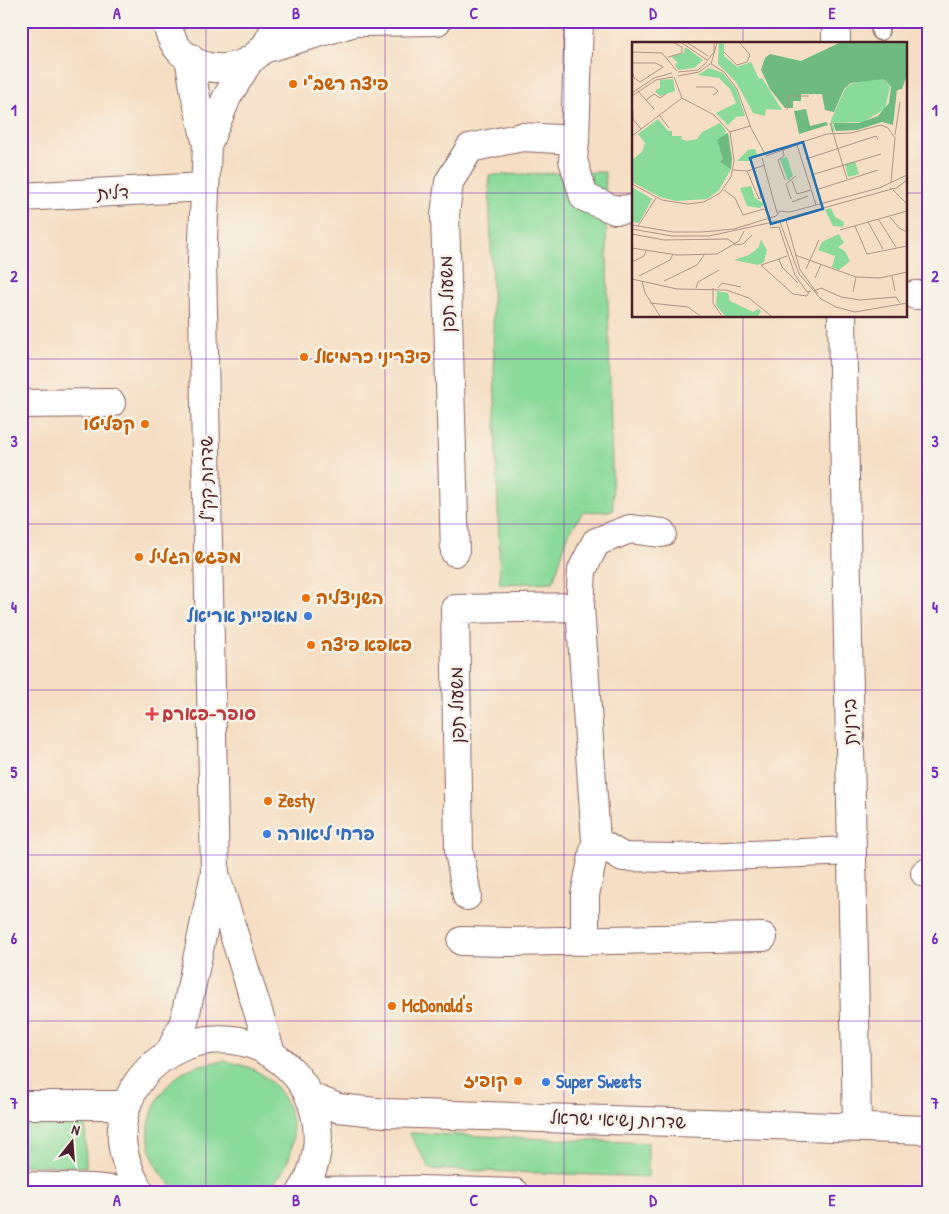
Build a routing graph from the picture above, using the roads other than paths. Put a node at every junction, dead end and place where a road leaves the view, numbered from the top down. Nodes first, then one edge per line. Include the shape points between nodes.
1 (166, 21) edge
2 (276, 21) edge
3 (437, 21) edge
4 (579, 21) edge
5 (836, 21) edge
6 (354, 22) edge
7 (836, 42) edge
8 (256, 55) junction
9 (189, 58) junction
10 (575, 140) junction
11 (207, 145) junction
12 (206, 187) junction
13 (21, 197) edge
14 (632, 209) edge
15 (842, 318) edge
16 (111, 403) dead end
17 (21, 404) edge
18 (662, 533) dead end
19 (454, 552) dead end
20 (580, 607) junction
21 (596, 841) junction
22 (852, 852) junction
23 (215, 873) junction
24 (468, 896) dead end
25 (763, 938) dead end
26 (462, 941) dead end
27 (585, 941) junction
28 (170, 1052) junction
29 (271, 1053) junction
30 (311, 1097) junction
31 (21, 1105) edge
32 (127, 1105) junction
33 (858, 1127) junction
34 (928, 1130) edge
35 (21, 1186) edge
36 (301, 1192) edge
37 (140, 1193) edge
38 (515, 1193) edge

1 - 9 street via 171,38
2 - 8 street via 268,42
3 - 6 street
4 - 10 street
5 - 7 street
6 - 8 street
8 - 9 street via 236,67 222,68 208,67
8 - 11 street via 227,97
9 - 11 street
10 - 14 street via 573,160 584,197 615,210
10 - 19 street, משעול תפן via 522,137 470,148 449,182 445,215
11 - 12 street, שדרות קק"ל
12 - 13 street, דלית
12 - 23 street, שדרות קק"ל via 202,273
15 - 22 street, בירנית
16 - 17 street
18 - 20 street via 630,529 596,542 582,570
20 - 21 street
20 - 24 street, משעול תפן via 455,609 458,851
21 - 22 street via 623,857
21 - 27 street via 585,895
22 - 33 street, בירנית
23 - 28 street via 184,1022
23 - 29 street
25 - 27 street
26 - 27 street
28 - 29 street via 191,1043 214,1039 244,1041
28 - 32 street via 151,1066 136,1084
29 - 30 street via 294,1072
30 - 33 street, שדרות נשיאי ישראל via 338,1108 385,1113
30 - 36 street via 318,1121 318,1145 314,1169
31 - 32 street
32 - 37 street via 122,1128 123,1150 129,1172
33 - 34 street, שדרות נשיאי ישראל
35 - 37 street
36 - 38 street via 420,1190

